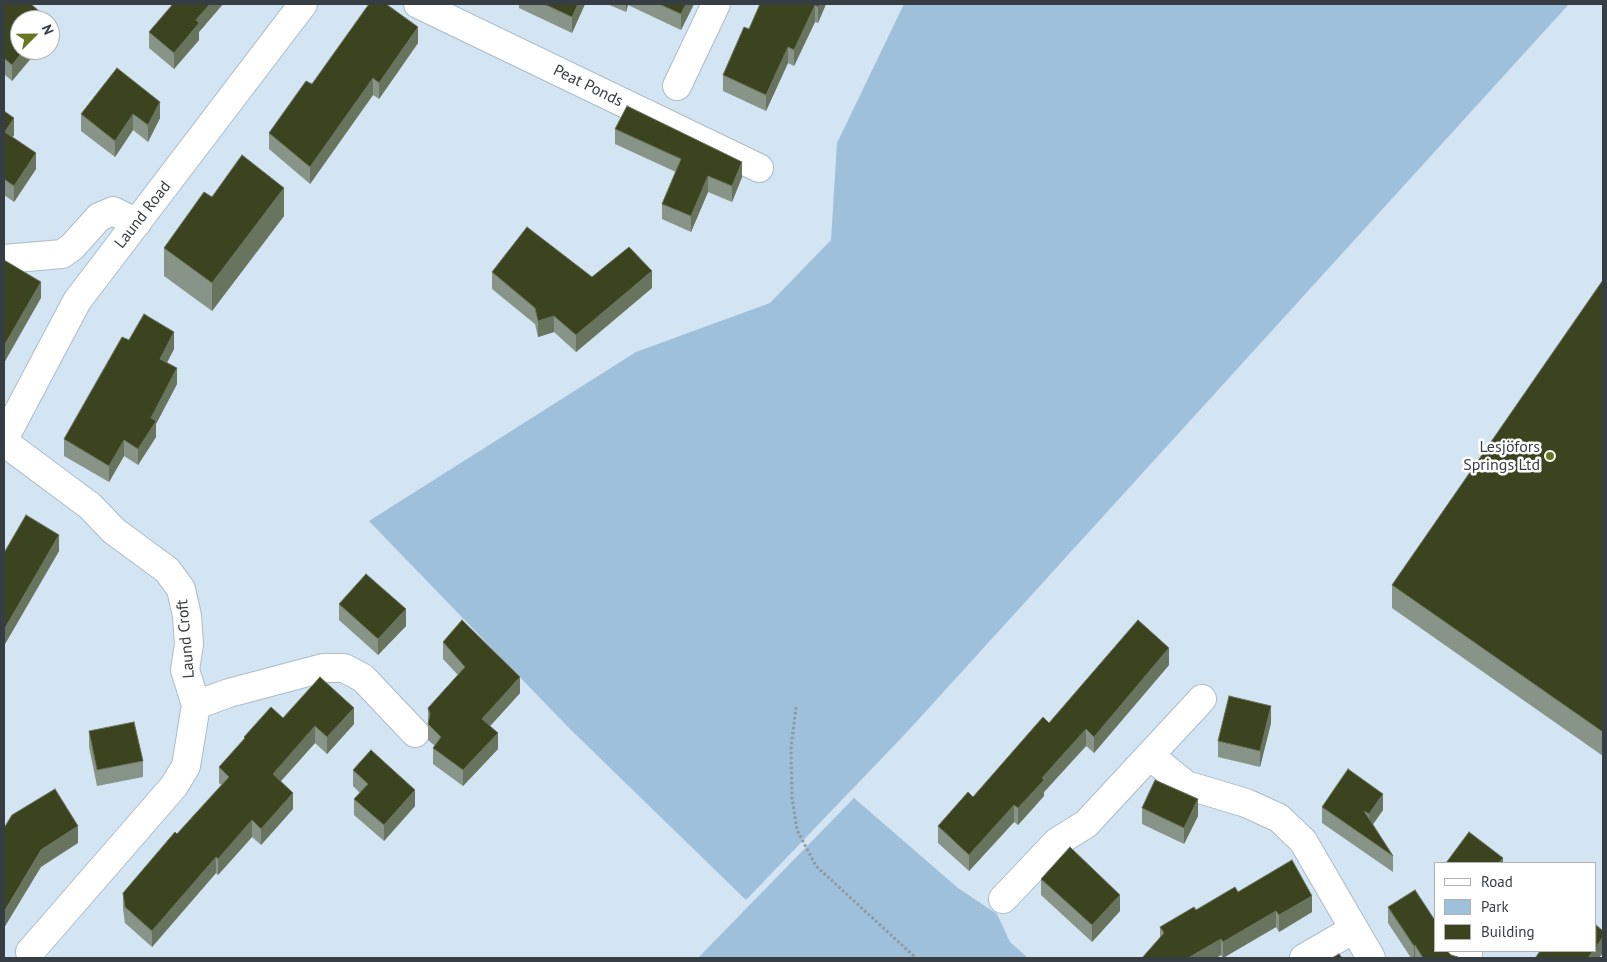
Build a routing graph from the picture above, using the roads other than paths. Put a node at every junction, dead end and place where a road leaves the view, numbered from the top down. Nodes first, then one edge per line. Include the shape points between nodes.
1 (303, 4) edge
2 (418, 4) edge
3 (716, 4) edge
4 (677, 86) dead end
5 (759, 168) dead end
6 (137, 223) junction
7 (4, 258) edge
8 (4, 441) edge
9 (1202, 699) dead end
10 (196, 705) junction
11 (415, 734) dead end
12 (1150, 756) junction
13 (1003, 899) dead end
14 (1354, 930) junction
15 (30, 952) dead end
16 (1304, 958) edge
17 (1372, 958) edge

1 - 6 street, Laund Road
2 - 5 street, Peat Ponds
3 - 4 street
6 - 7 street via 113,211 99,216 62,254
6 - 8 street, Laund Road via 77,301
8 - 10 street, Laund Croft via 167,570 181,589 187,616 185,670
9 - 12 street
10 - 11 street via 323,668 344,668 363,678
10 - 15 street, Laund Croft via 186,766 174,786
12 - 13 street via 1086,824 1057,842
12 - 14 street via 1186,785 1246,803 1279,818 1303,842
14 - 16 street
14 - 17 street

